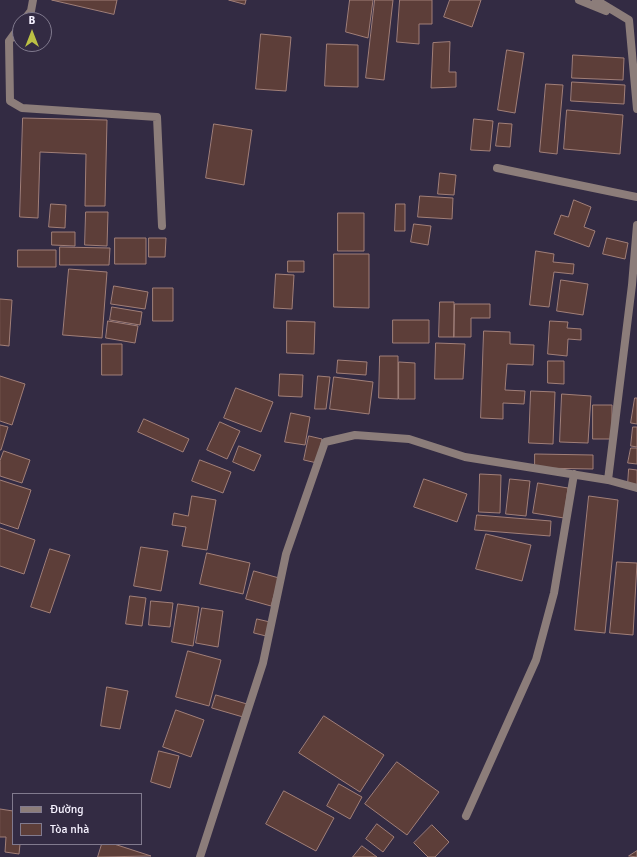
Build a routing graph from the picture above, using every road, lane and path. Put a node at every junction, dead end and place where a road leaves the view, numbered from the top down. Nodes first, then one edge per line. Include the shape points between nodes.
1 (33, 0) edge
2 (580, 0) edge
3 (596, 0) edge
4 (29, 12) edge
5 (633, 20) edge
6 (12, 37) edge
7 (637, 109) edge
8 (497, 168) dead end
9 (637, 197) edge
10 (637, 225) edge
11 (162, 226) dead end
12 (574, 474) junction
13 (608, 480) junction
14 (637, 488) edge
15 (466, 816) dead end
16 (203, 856) edge

1 - 4 street
2 - 5 street
3 - 5 street
5 - 7 street
6 - 11 street via 9,41 10,101 22,108 157,117
8 - 9 street
10 - 13 street
12 - 13 street
12 - 15 street via 554,593 536,660
12 - 16 street via 465,456 409,439 355,436 325,442 286,554 263,663
13 - 14 street

